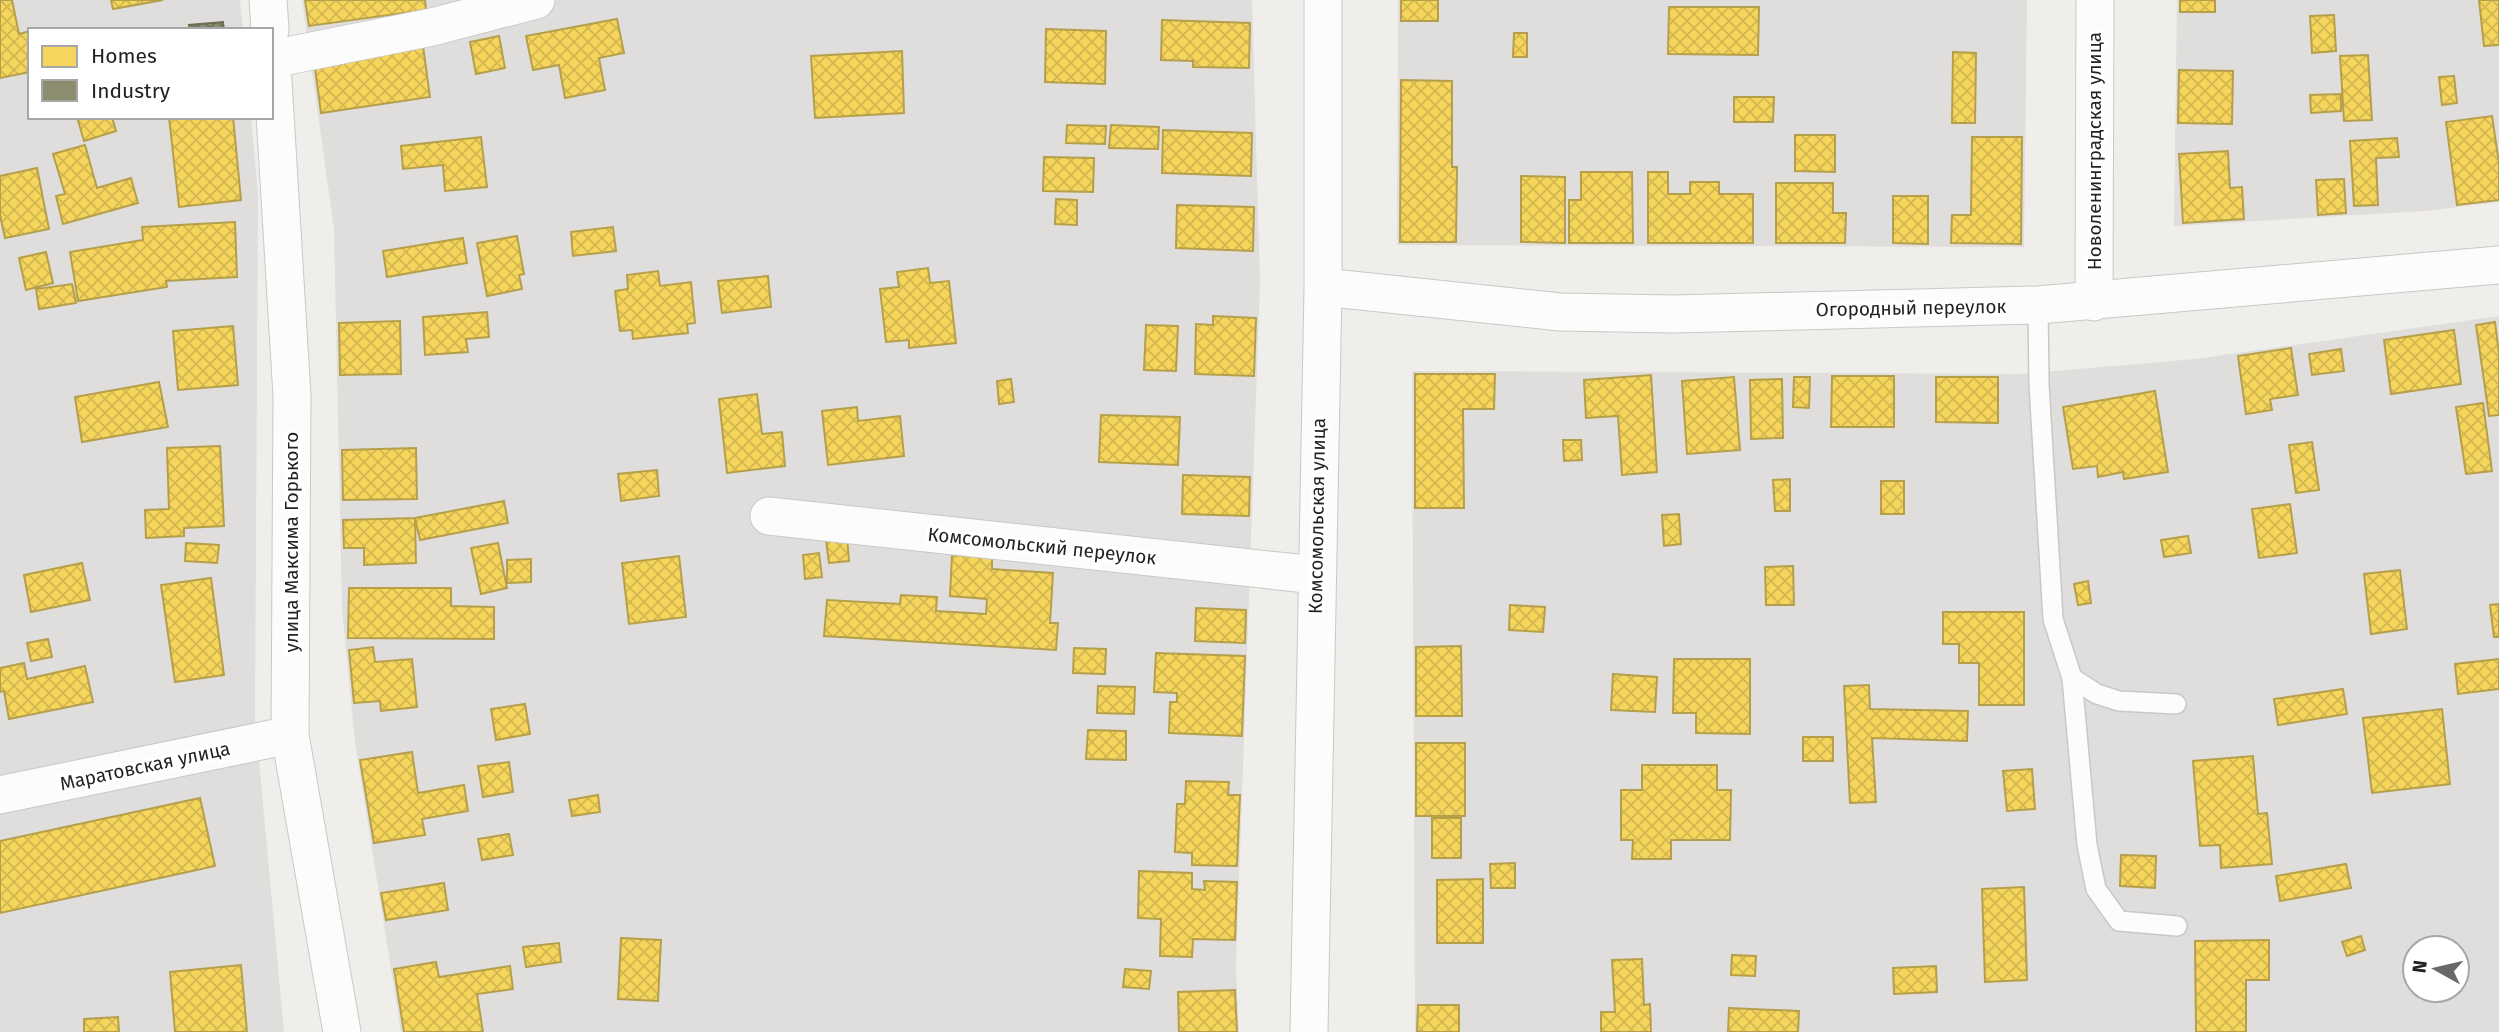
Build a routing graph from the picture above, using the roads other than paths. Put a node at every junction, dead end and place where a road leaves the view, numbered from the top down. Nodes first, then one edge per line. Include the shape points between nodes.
1 (268, 0) edge
2 (536, 0) edge
3 (1323, 0) edge
4 (2095, 0) edge
5 (270, 28) edge
6 (273, 59) edge
7 (273, 76) edge
8 (2499, 265) edge
9 (1323, 286) junction
10 (2094, 302) junction
11 (2038, 305) junction
12 (769, 516) dead end
13 (1316, 575) junction
14 (2073, 678) junction
15 (2176, 704) dead end
16 (290, 735) junction
17 (0, 795) edge
18 (2177, 926) dead end
19 (342, 1032) edge
20 (1309, 1032) edge

1 - 5 street
2 - 6 street via 432,27
3 - 9 street, Комсомольская улица
4 - 10 street, Новоленинградская улица
7 - 16 street, улица Максима Горького via 292,396
8 - 10 street, Огородный переулок
9 - 11 street, Огородный переулок via 1573,312 1674,314
9 - 13 street, Комсомольская улица
10 - 11 street, Огородный переулок
11 - 14 lane via 2053,618
12 - 13 street, Комсомольский переулок
13 - 20 street, Комсомольская улица
14 - 15 lane via 2097,694 2119,701
14 - 18 lane via 2087,845 2096,889 2119,921
16 - 17 street, Маратовская улица
16 - 19 street, улица Максима Горького

